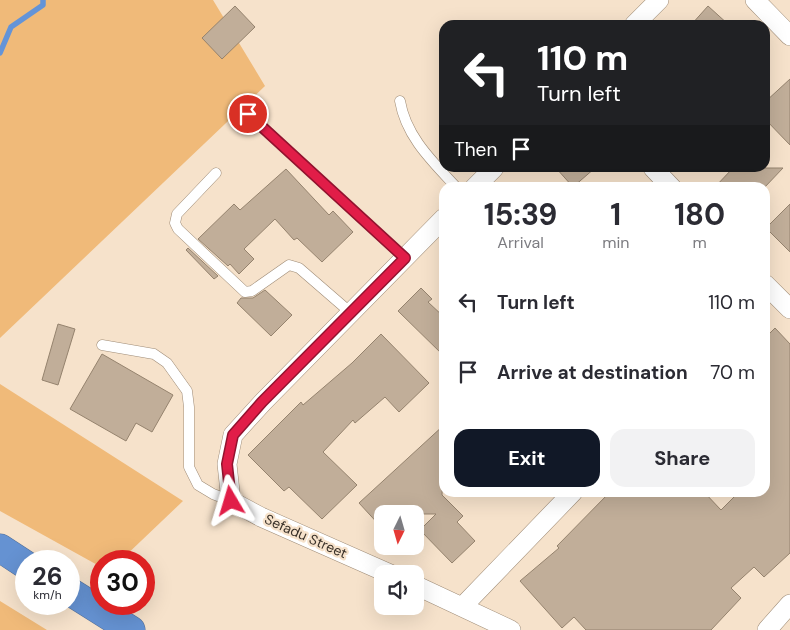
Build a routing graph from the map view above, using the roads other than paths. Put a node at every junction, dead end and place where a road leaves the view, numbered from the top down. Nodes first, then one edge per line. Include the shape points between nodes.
1 (659, 0) edge
2 (755, 0) edge
3 (639, 20) edge
4 (790, 36) edge
5 (400, 101) dead end
6 (248, 114) dead end
7 (439, 169) edge
8 (442, 172) edge
9 (490, 172) edge
10 (656, 172) edge
11 (216, 173) dead end
12 (451, 182) edge
13 (480, 182) edge
14 (666, 182) edge
15 (439, 223) edge
16 (405, 258) junction
17 (770, 292) edge
18 (790, 309) edge
19 (350, 313) junction
20 (102, 345) dead end
21 (568, 497) edge
22 (231, 501) junction
23 (374, 567) edge
24 (424, 589) edge
25 (80, 599) edge
26 (790, 604) edge
27 (463, 606) junction
28 (80, 607) edge
29 (96, 630) edge
30 (131, 630) edge
31 (511, 630) edge
32 (767, 630) edge

1 - 3 street
2 - 4 street
5 - 7 lane via 402,113 422,151
6 - 16 lane
8 - 12 lane
9 - 13 street
10 - 14 street
11 - 19 lane via 177,214 175,223 178,229 245,292 252,291 289,265 299,268
15 - 16 street
16 - 19 street
17 - 18 street
19 - 22 street via 233,435 227,464
20 - 22 lane via 154,354 167,363 187,391 189,467 198,485
21 - 27 street
22 - 23 street, Sefadu Street
24 - 27 street
25 - 30 highway
26 - 32 street
27 - 31 street
28 - 29 highway

